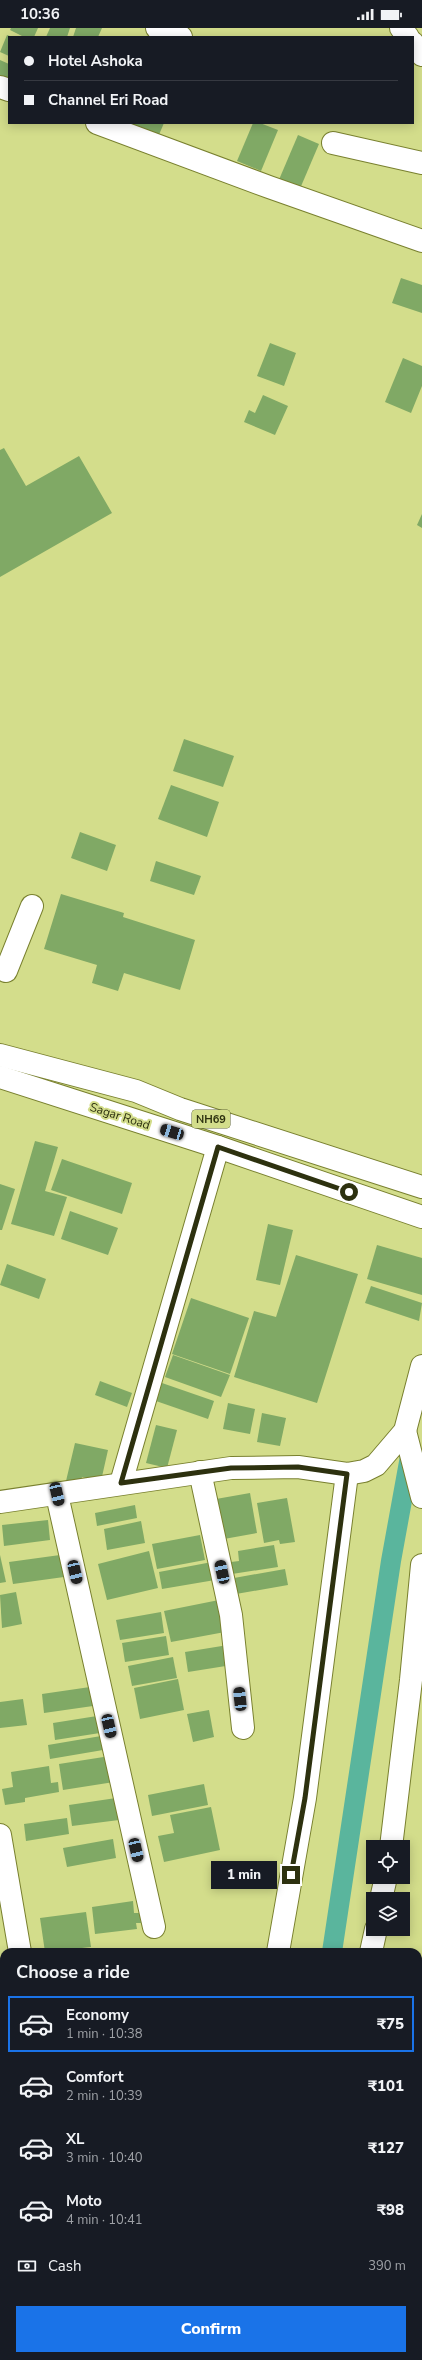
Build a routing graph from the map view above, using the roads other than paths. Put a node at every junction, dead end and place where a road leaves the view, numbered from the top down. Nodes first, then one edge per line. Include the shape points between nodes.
1 (157, 28) edge
2 (401, 28) edge
3 (179, 36) edge
4 (407, 36) edge
5 (414, 44) edge
6 (422, 55) edge
7 (100, 124) edge
8 (332, 143) dead end
9 (422, 164) edge
10 (422, 241) edge
11 (32, 906) dead end
12 (6, 971) dead end
13 (0, 1055) edge
14 (1, 1080) edge
15 (218, 1147) junction
16 (422, 1187) edge
17 (422, 1217) edge
18 (422, 1366) edge
19 (405, 1431) junction
20 (200, 1472) junction
21 (347, 1474) junction
22 (121, 1483) junction
23 (57, 1494) junction
24 (422, 1497) edge
25 (0, 1502) edge
26 (422, 1565) edge
27 (242, 1728) dead end
28 (0, 1835) edge
29 (392, 1840) edge
30 (154, 1927) dead end
31 (374, 1936) edge
32 (19, 1948) edge
33 (279, 1948) edge
34 (372, 1948) edge

1 - 3 main road
2 - 4 main road
5 - 6 main road
7 - 10 main road via 269,188
8 - 9 main road
11 - 12 main road
13 - 16 main road, NH69 via 136,1092 180,1109
14 - 15 main road, Sagar Road / NH69
15 - 17 main road, Sagar Road / NH69
15 - 22 main road
18 - 19 main road
19 - 21 main road via 376,1465 364,1471
19 - 24 main road
20 - 21 main road via 231,1468 298,1467
20 - 22 main road
20 - 27 main road via 231,1615
21 - 33 main road via 305,1798
22 - 23 main road
23 - 25 main road
23 - 30 main road
26 - 29 main road
28 - 32 main road
31 - 34 main road

